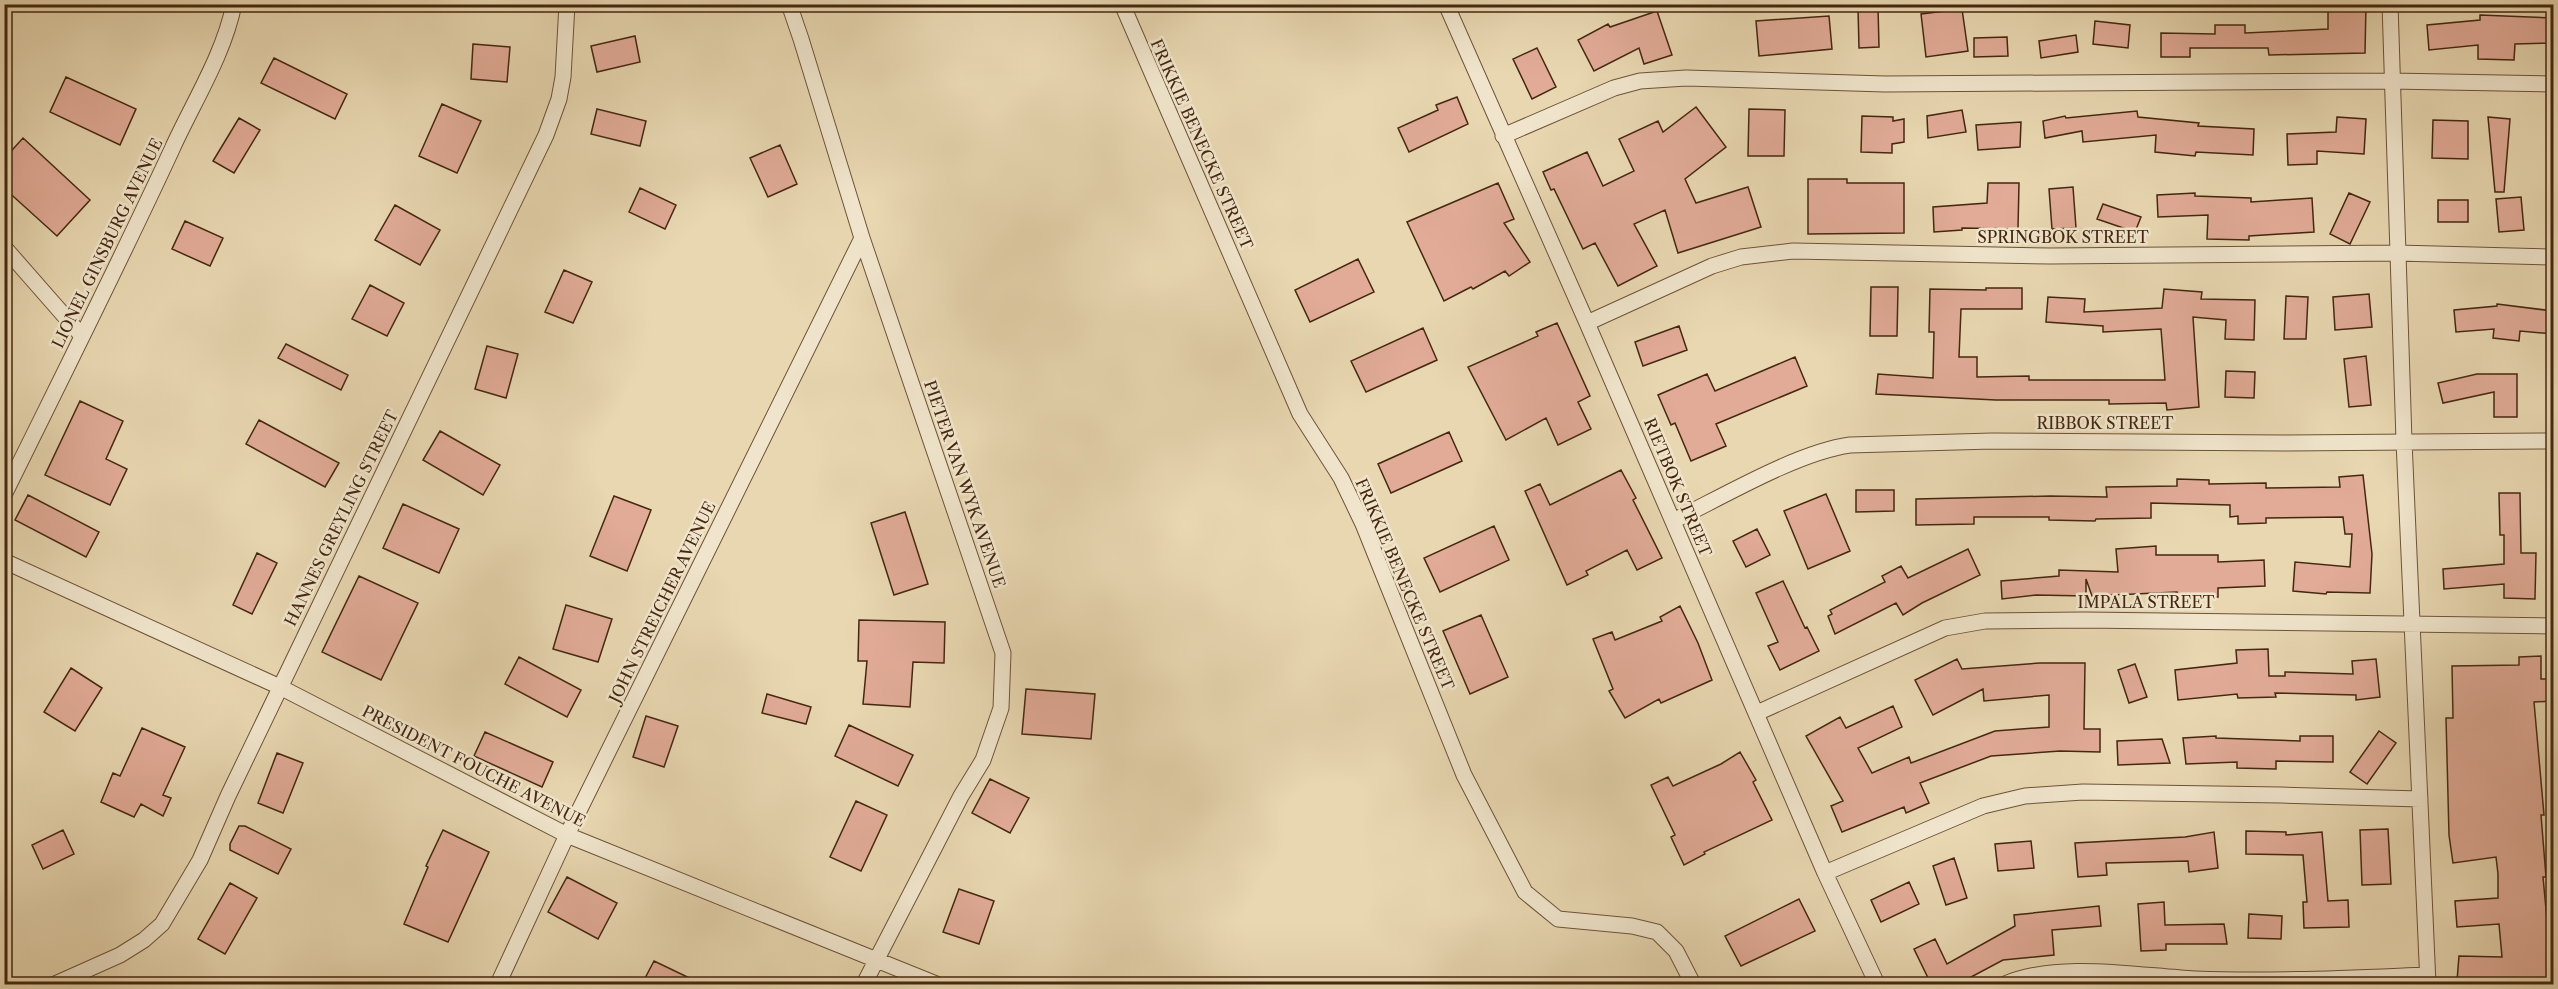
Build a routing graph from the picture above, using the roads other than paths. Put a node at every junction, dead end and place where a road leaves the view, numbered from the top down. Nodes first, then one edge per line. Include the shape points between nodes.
1 (234, 4) edge
2 (567, 4) edge
3 (789, 4) edge
4 (1122, 4) edge
5 (1446, 4) edge
6 (2390, 4) edge
7 (2391, 81) junction
8 (2553, 84) edge
9 (1503, 136) junction
10 (862, 238) junction
11 (4, 247) edge
12 (2397, 254) junction
13 (2553, 257) edge
14 (1587, 323) junction
15 (82, 336) junction
16 (2404, 441) junction
17 (2553, 441) edge
18 (4, 495) edge
19 (1673, 521) junction
20 (4, 561) edge
21 (2414, 623) junction
22 (2553, 626) edge
23 (280, 687) junction
24 (1757, 714) junction
25 (2420, 799) junction
26 (567, 835) junction
27 (1826, 873) junction
28 (875, 962) junction
29 (2428, 980) edge
30 (55, 984) edge
31 (498, 984) edge
32 (864, 984) edge
33 (936, 984) edge
34 (1693, 984) edge
35 (1877, 984) edge
36 (2006, 984) edge

1 - 15 street, LIONEL GINSBURG AVENUE via 218,51
2 - 23 street, HANNES GREYLING STREET via 563,77 546,135
3 - 10 street, PIETER VAN WYK AVENUE
4 - 34 street, FRIKKIE BENECKE STREET via 1300,414 1341,478 1363,524 1464,775 1526,892 1557,919 1657,932 1676,951
5 - 9 street, RIETBOK STREET
6 - 7 street
7 - 8 street
7 - 9 street via 1885,84 1676,78 1614,88
7 - 12 street
9 - 14 street, RIETBOK STREET
10 - 26 street, JOHN STREICHER AVENUE
10 - 28 street, PIETER VAN WYK AVENUE via 1004,653 1001,708 983,760
11 - 15 street
12 - 13 street, SPRINGBOK STREET
12 - 14 street, SPRINGBOK STREET via 2050,256 1793,251 1741,257 1712,266
12 - 16 street
14 - 19 street, RIETBOK STREET
15 - 18 street, LIONEL GINSBURG AVENUE
16 - 17 street, RIBBOK STREET
16 - 19 street, RIBBOK STREET via 1850,445 1792,464
16 - 21 street
19 - 24 street, RIETBOK STREET
20 - 23 street, PRESIDENT FOUCHE AVENUE
21 - 22 street, IMPALA STREET
21 - 24 street, IMPALA STREET via 1985,621 1945,628
21 - 25 street
23 - 26 street, PRESIDENT FOUCHE AVENUE
23 - 30 street, HANNES GREYLING STREET via 200,860 162,924 120,955
24 - 27 street, RIETBOK STREET
25 - 27 street via 2083,792 2025,796 1983,806
25 - 29 street
26 - 28 street, PRESIDENT FOUCHE AVENUE
26 - 31 street, JOHN STREICHER AVENUE
27 - 35 street, RIETBOK STREET
28 - 32 street, PIETER VAN WYK AVENUE
28 - 33 street, PRESIDENT FOUCHE AVENUE
29 - 36 street via 2237,979 2100,972 2039,974

